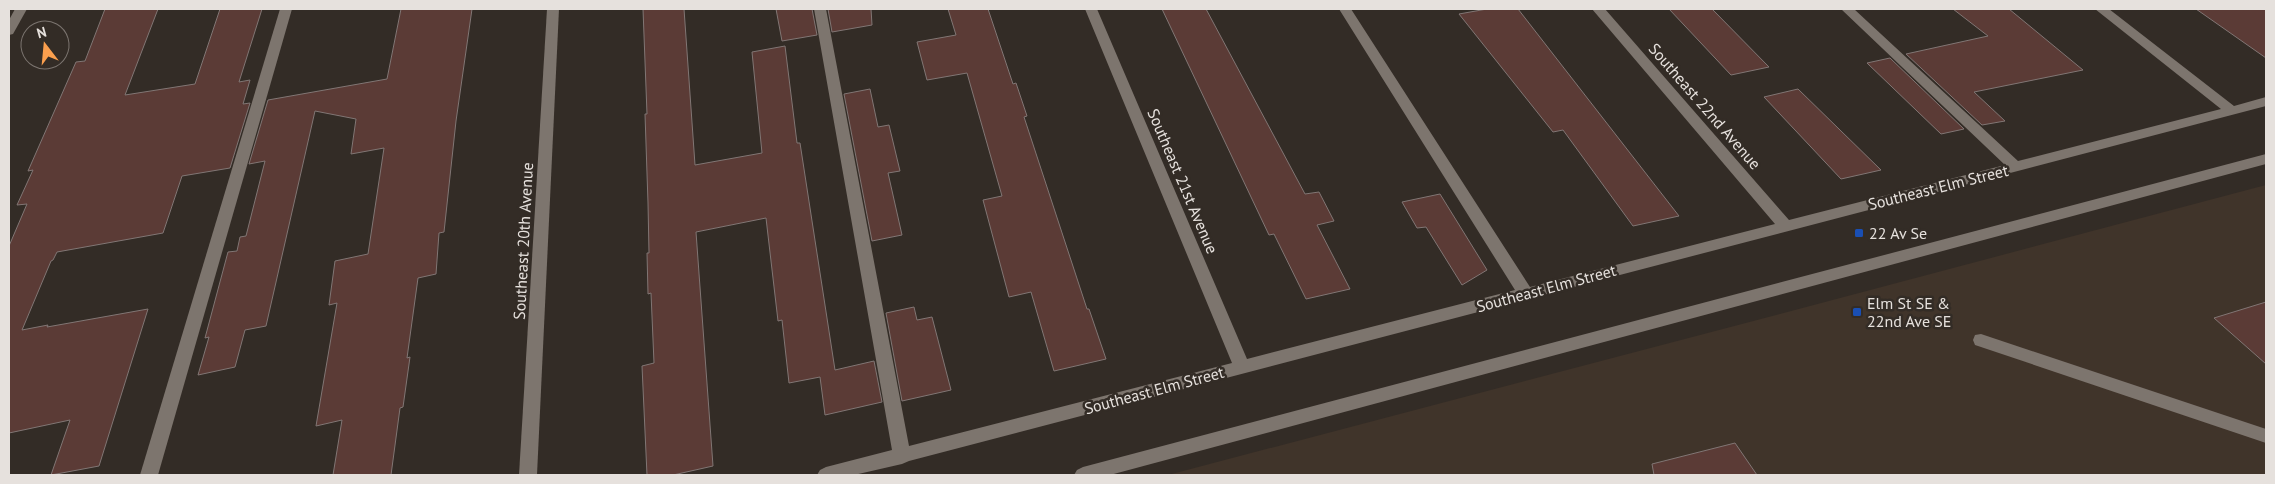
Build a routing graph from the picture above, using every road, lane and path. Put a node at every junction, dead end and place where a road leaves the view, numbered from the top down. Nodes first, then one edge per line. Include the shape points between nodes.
1 (21, 9) edge
2 (286, 9) edge
3 (553, 9) edge
4 (820, 9) edge
5 (1092, 9) edge
6 (1345, 9) edge
7 (1598, 9) edge
8 (1847, 9) edge
9 (2101, 9) edge
10 (9, 31) edge
11 (2266, 102) edge
12 (2232, 111) junction
13 (2266, 159) edge
14 (2016, 167) junction
15 (1785, 226) junction
16 (1526, 294) junction
17 (1981, 340) dead end
18 (1242, 368) junction
19 (2266, 436) edge
20 (902, 457) junction
21 (149, 475) edge
22 (528, 475) edge
23 (826, 475) edge
24 (1083, 475) edge

1 - 10 street
2 - 21 street
3 - 22 street, Southeast 20th Avenue
4 - 20 street
5 - 18 street, Southeast 21st Avenue
6 - 16 street
7 - 15 street, Southeast 22nd Avenue
8 - 14 street
9 - 12 street
11 - 12 street, Southeast Elm Street
12 - 14 street, Southeast Elm Street
13 - 24 street
14 - 15 street, Southeast Elm Street
15 - 16 street, Southeast Elm Street
16 - 18 street, Southeast Elm Street
17 - 19 street
18 - 20 street, Southeast Elm Street
20 - 23 street, Southeast Elm Street

